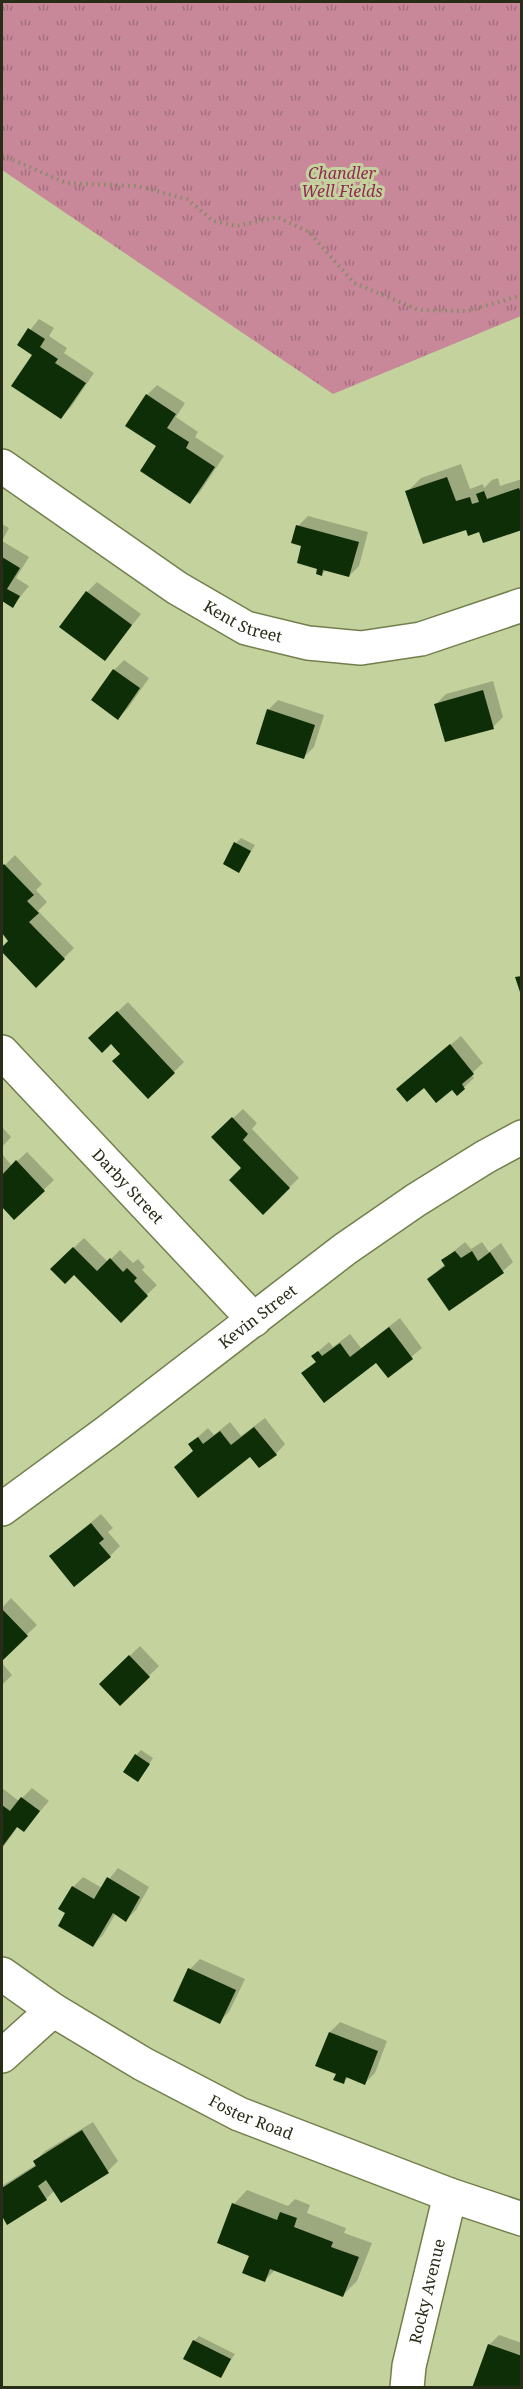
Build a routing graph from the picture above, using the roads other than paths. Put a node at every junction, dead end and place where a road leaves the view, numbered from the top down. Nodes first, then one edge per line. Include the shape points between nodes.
1 (2, 466) edge
2 (522, 604) edge
3 (2, 1052) edge
4 (522, 1137) edge
5 (254, 1320) junction
6 (2, 1509) edge
7 (2, 1974) edge
8 (53, 2010) junction
9 (2, 2056) edge
10 (450, 2195) junction
11 (522, 2219) edge
12 (407, 2388) edge

1 - 2 street, Kent Street via 177,588 246,628 308,643 361,648 421,639
3 - 5 street, Darby Street
4 - 5 street, Kevin Street via 416,1200
5 - 6 street, Kevin Street
7 - 8 street, Foster Road
8 - 9 street
8 - 10 street, Foster Road via 142,2064 239,2114
10 - 11 street, Foster Road
10 - 12 street, Rocky Avenue

